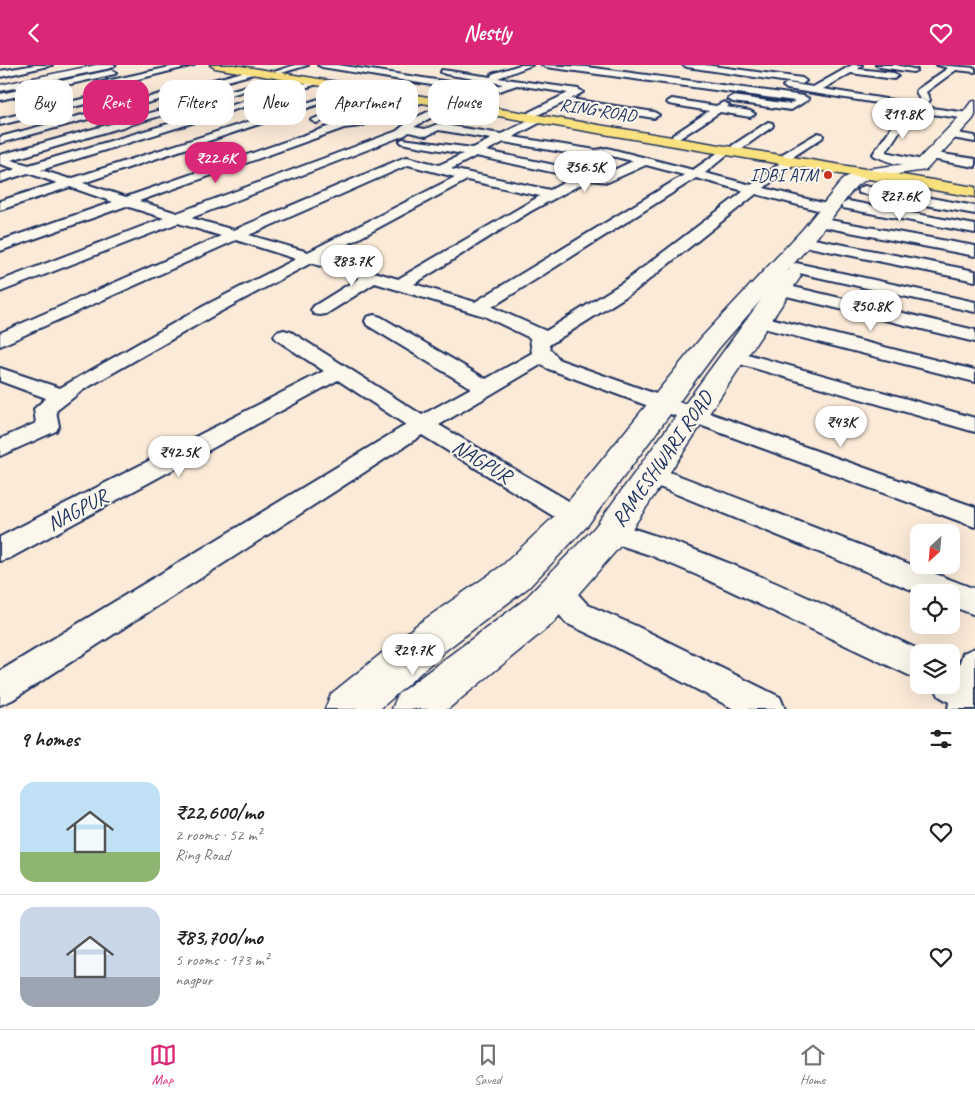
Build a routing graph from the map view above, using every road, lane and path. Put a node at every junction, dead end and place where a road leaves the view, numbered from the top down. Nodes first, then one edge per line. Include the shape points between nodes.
1 (48, 65) edge
2 (104, 65) edge
3 (169, 65) edge
4 (304, 65) edge
5 (322, 65) edge
6 (356, 65) edge
7 (500, 65) edge
8 (546, 65) edge
9 (598, 65) edge
10 (691, 65) edge
11 (746, 65) edge
12 (880, 65) edge
13 (938, 65) edge
14 (185, 66) edge
15 (222, 67) edge
16 (852, 67) edge
17 (954, 67) junction
18 (114, 68) edge
19 (344, 69) junction
20 (516, 69) junction
21 (792, 69) dead end
22 (435, 70) dead end
23 (533, 70) edge
24 (913, 70) dead end
25 (975, 70) edge
26 (254, 71) junction
27 (418, 71) dead end
28 (732, 71) junction
29 (585, 73) junction
30 (673, 73) dead end
31 (0, 74) edge
32 (284, 74) junction
33 (722, 76) junction
34 (400, 77) junction
35 (776, 77) junction
36 (488, 79) junction
37 (125, 80) edge
38 (316, 80) edge
39 (317, 80) joint
40 (390, 80) edge
41 (485, 80) edge
42 (659, 80) junction
43 (428, 82) edge
44 (514, 82) junction
45 (763, 83) junction
46 (0, 87) edge
47 (819, 87) junction
48 (885, 87) dead end
49 (499, 88) edge
50 (680, 91) dead end
51 (746, 91) junction
52 (578, 92) junction
53 (418, 96) edge
54 (0, 97) edge
55 (428, 98) joint
56 (733, 99) junction
57 (561, 100) junction
58 (83, 102) edge
59 (418, 102) edge
60 (672, 102) dead end
61 (634, 103) dead end
62 (316, 104) edge
63 (922, 105) junction
64 (717, 109) junction
65 (499, 110) edge
66 (972, 114) edge
67 (428, 115) edge
68 (654, 115) dead end
69 (536, 116) junction
70 (316, 120) edge
71 (0, 122) edge
72 (347, 125) edge
73 (405, 129) junction
74 (218, 135) junction
75 (818, 136) dead end
76 (677, 137) junction
77 (384, 138) junction
78 (502, 138) junction
79 (975, 139) edge
80 (0, 140) edge
81 (945, 141) junction
82 (732, 148) junction
83 (349, 151) junction
84 (975, 151) edge
85 (475, 152) junction
86 (368, 155) dead end
87 (388, 158) dead end
88 (789, 158) junction
89 (0, 160) edge
90 (407, 161) junction
91 (644, 161) junction
92 (975, 163) edge
93 (921, 166) junction
94 (441, 169) junction
95 (28, 170) junction
96 (694, 174) junction
97 (462, 175) junction
98 (586, 176) junction
99 (0, 178) edge
100 (72, 184) junction
101 (975, 187) edge
102 (754, 190) junction
103 (975, 192) edge
104 (551, 194) junction
105 (853, 200) junction
106 (125, 201) junction
107 (0, 207) edge
108 (975, 210) edge
109 (176, 217) junction
110 (975, 229) edge
111 (235, 235) junction
112 (0, 245) edge
113 (975, 251) edge
114 (309, 257) junction
115 (975, 276) edge
116 (372, 277) junction
117 (780, 281) junction
118 (400, 285) junction
119 (0, 287) edge
120 (975, 307) edge
121 (477, 308) junction
122 (320, 310) dead end
123 (374, 321) dead end
124 (758, 321) junction
125 (284, 336) dead end
126 (975, 336) edge
127 (0, 340) edge
128 (542, 349) junction
129 (733, 356) junction
130 (339, 371) junction
131 (0, 374) edge
132 (975, 376) edge
133 (486, 388) junction
134 (62, 396) junction
135 (662, 403) junction
136 (693, 416) junction
137 (422, 425) junction
138 (975, 425) edge
139 (0, 448) edge
140 (652, 474) junction
141 (575, 517) junction
142 (975, 517) edge
143 (611, 532) junction
144 (0, 550) edge
145 (558, 592) junction
146 (975, 602) edge
147 (910, 661) edge
148 (975, 663) edge
149 (379, 684) junction
150 (0, 689) edge
151 (964, 697) edge
152 (347, 709) edge
153 (415, 709) edge
154 (768, 709) edge

1 - 31 street
2 - 46 main road
3 - 14 street
4 - 32 street
5 - 19 street
6 - 19 street
7 - 20 street
8 - 29 street
9 - 29 street
10 - 28 street
10 - 33 street via 680,70
11 - 28 street
12 - 24 street
13 - 17 street
14 - 37 street
15 - 26 highway, RING ROAD
15 - 32 highway, RING ROAD
16 - 47 street
16 - 48 street via 894,76
17 - 25 street
17 - 63 street via 921,91
18 - 46 main road
18 - 54 street
19 - 34 street
19 - 39 street
20 - 23 street
20 - 36 street
21 - 35 street
22 - 36 street
23 - 29 street via 565,77
26 - 32 highway, RING ROAD
26 - 80 street
27 - 34 street
28 - 33 street
28 - 35 street
29 - 42 street
30 - 42 street
32 - 39 highway, RING ROAD
32 - 89 street
33 - 45 street
34 - 40 street
34 - 43 street
35 - 45 street
35 - 47 street
36 - 41 street
36 - 44 street
38 - 95 street
42 - 51 street
44 - 49 street
44 - 52 street
45 - 47 street
45 - 51 street
47 - 63 street via 832,94
50 - 56 street
51 - 56 street
51 - 56 street via 804,99 791,107
52 - 57 street
52 - 61 street
53 - 55 highway, RING ROAD
55 - 59 street
56 - 64 street
57 - 68 street
57 - 69 street
58 - 71 street
60 - 64 street
62 - 74 street
63 - 66 street
63 - 93 street via 897,127 879,154
64 - 76 street
64 - 82 street via 771,121
65 - 69 highway, RING ROAD
66 - 81 main road
67 - 73 street
69 - 76 highway, RING ROAD
69 - 78 street
69 - 82 highway, RING ROAD
70 - 74 street via 298,118 240,137
72 - 106 street
73 - 77 street
73 - 78 street via 426,133 438,127
74 - 100 street
75 - 88 street
76 - 82 highway, RING ROAD
77 - 83 street
77 - 85 street
78 - 85 street
78 - 91 street via 596,154 607,151
79 - 81 street
81 - 84 street
81 - 93 main road
82 - 88 highway, RING ROAD
82 - 96 street
83 - 86 street
83 - 109 street
85 - 94 street
85 - 98 street
87 - 90 street
88 - 102 street
88 - 105 highway, RING ROAD
89 - 95 street
90 - 94 street
90 - 111 street
91 - 96 street
91 - 98 street via 604,179
92 - 93 street
93 - 101 highway
93 - 105 main road
94 - 97 street
95 - 99 street
95 - 100 street
96 - 102 street
96 - 121 street
97 - 104 street
97 - 114 street via 461,179
98 - 104 street
100 - 106 street
100 - 107 street
102 - 105 street
102 - 128 street
103 - 105 highway, RING ROAD
104 - 118 street
105 - 108 street
105 - 110 street
105 - 113 street
105 - 115 street
105 - 117 main road, RAMESHWARI ROAD
106 - 109 street
106 - 112 street
109 - 111 street
109 - 119 street
111 - 114 street
111 - 127 street
114 - 116 street
114 - 134 street
116 - 118 street
116 - 122 street
117 - 120 street
117 - 124 main road, RAMESHWARI ROAD
117 - 126 street
117 - 135 main road via 715,337
118 - 121 street
121 - 128 street via 539,335
123 - 133 street
124 - 129 main road, RAMESHWARI ROAD
124 - 132 street
125 - 130 street, NAGPUR
128 - 133 street
128 - 135 street via 553,364
129 - 136 main road, RAMESHWARI ROAD
129 - 138 street
130 - 137 street, NAGPUR
130 - 144 street, NAGPUR
131 - 134 street
133 - 137 street
134 - 139 street via 44,409 48,426
135 - 136 street
135 - 141 main road
136 - 140 main road, RAMESHWARI ROAD
136 - 142 street
137 - 141 street, NAGPUR
137 - 150 street
140 - 143 main road, RAMESHWARI ROAD
140 - 146 street
141 - 149 main road via 516,576 432,637
143 - 145 main road, RAMESHWARI ROAD
143 - 147 street via 642,540 700,563
145 - 153 main road, RAMESHWARI ROAD via 538,612
145 - 154 street via 577,614
148 - 151 street
149 - 152 main road
149 - 153 street

